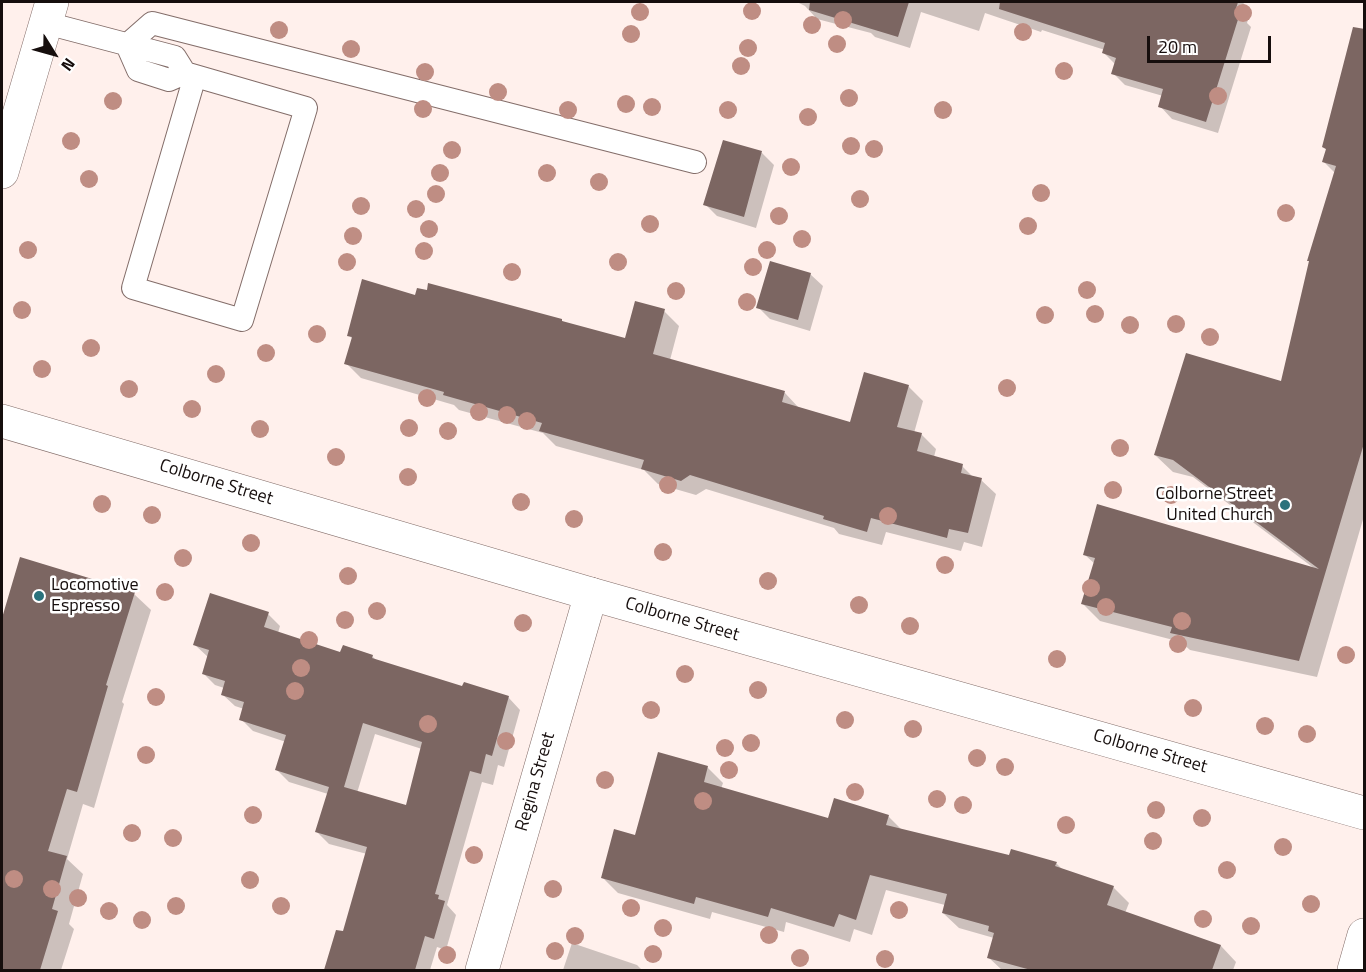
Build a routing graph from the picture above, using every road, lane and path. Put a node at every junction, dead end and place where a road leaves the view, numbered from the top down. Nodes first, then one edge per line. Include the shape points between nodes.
1 (49, 12) edge
2 (127, 45) junction
3 (190, 75) junction
4 (695, 162) dead end
5 (2, 172) edge
6 (2, 421) edge
7 (591, 594) junction
8 (1365, 813) edge
9 (1365, 935) edge
10 (482, 970) edge
11 (1354, 970) edge

1 - 2 lane
1 - 5 street
2 - 3 lane via 175,57
2 - 4 lane via 152,23
3 - 3 lane via 306,108 242,320 134,288
6 - 7 street, Colborne Street
7 - 8 street, Colborne Street
7 - 10 street, Regina Street
9 - 11 street

